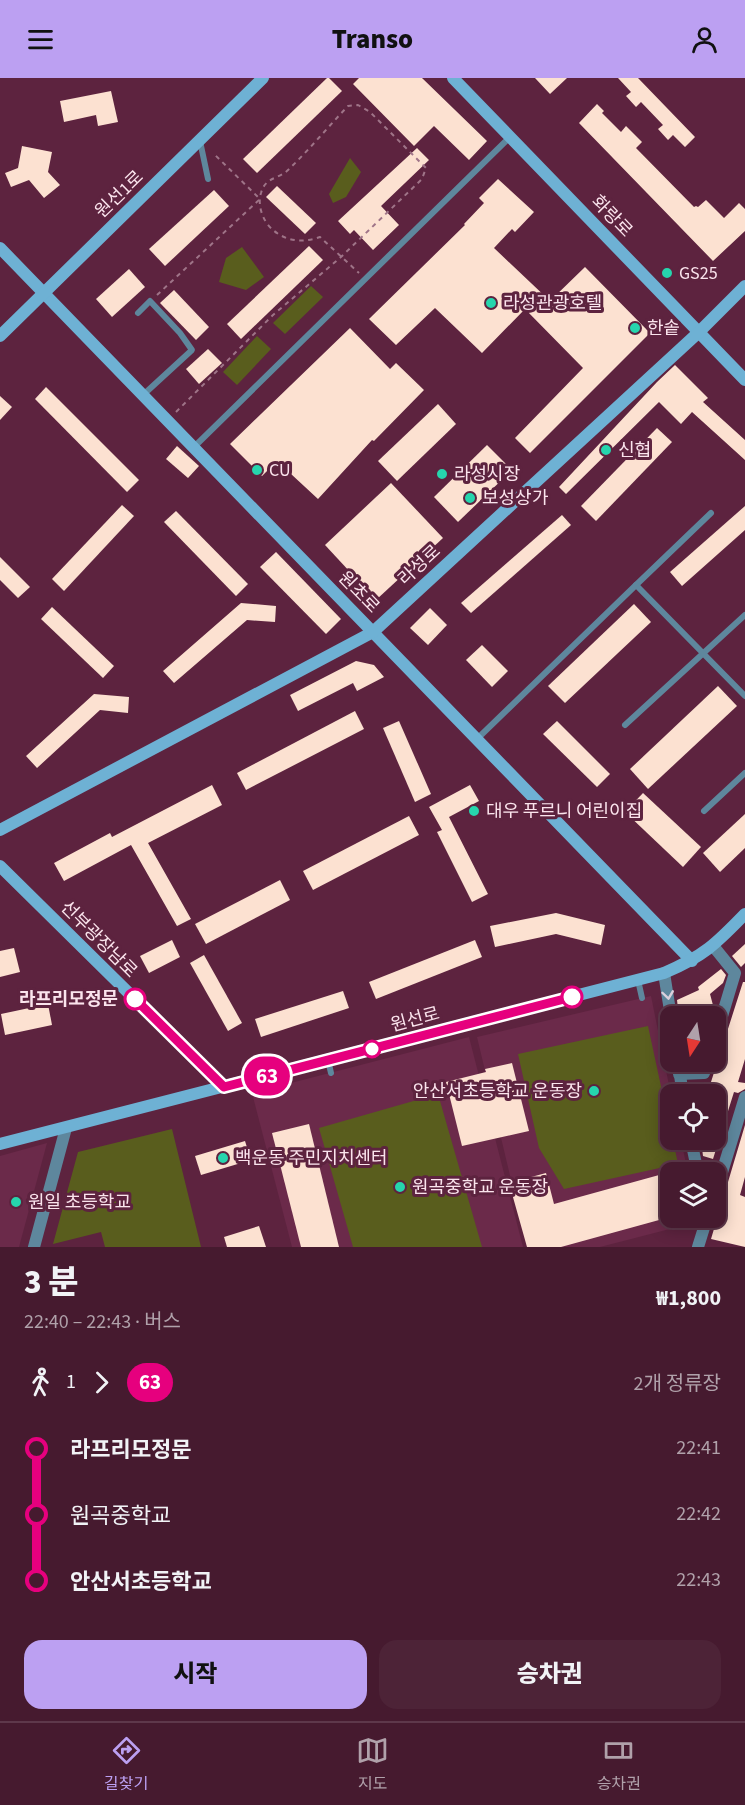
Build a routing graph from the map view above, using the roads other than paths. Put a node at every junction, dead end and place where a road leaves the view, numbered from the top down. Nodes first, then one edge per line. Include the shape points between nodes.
1 (263, 78) edge
2 (453, 78) edge
3 (510, 137) junction
4 (200, 140) junction
5 (208, 179) dead end
6 (0, 248) edge
7 (745, 286) edge
8 (44, 293) junction
9 (138, 313) dead end
10 (699, 332) junction
11 (0, 336) edge
12 (745, 380) edge
13 (143, 395) junction
14 (194, 447) junction
15 (711, 513) dead end
16 (636, 585) junction
17 (745, 615) edge
18 (373, 632) junction
19 (703, 654) junction
20 (745, 696) edge
21 (626, 725) dead end
22 (477, 740) junction
23 (745, 773) edge
24 (704, 811) dead end
25 (0, 830) edge
26 (0, 866) edge
27 (745, 914) edge
28 (714, 947) junction
29 (692, 961) junction
30 (664, 973) junction
31 (638, 980) junction
32 (642, 998) dead end
33 (669, 1006) edge
34 (725, 1006) edge
35 (224, 1087) junction
36 (745, 1097) edge
37 (66, 1128) junction
38 (0, 1144) edge
39 (724, 1162) edge
40 (704, 1228) edge
41 (34, 1247) edge
42 (699, 1247) edge

1 - 4 street, 원선1로
2 - 3 street, 화랑로
3 - 10 street, 화랑로
3 - 14 lane
4 - 5 lane
4 - 8 street, 원선1로
6 - 8 street, 원초로
7 - 10 street, 라성로
8 - 11 street, 원선1로
8 - 13 street, 원초로
9 - 13 lane via 150,301 192,350
10 - 12 street, 화랑로
10 - 18 street, 라성로
13 - 14 street, 원초로
14 - 18 street, 원초로
15 - 16 lane
16 - 19 lane
16 - 22 lane
17 - 19 lane
18 - 22 street, 원초로
18 - 25 street, 라성로
19 - 20 lane
19 - 21 lane
22 - 29 street, 원초로
23 - 24 lane
26 - 35 street, 선부광장남로
27 - 28 street, 원선로
28 - 29 street, 원선로
28 - 34 street via 735,973
29 - 30 street, 원선로
30 - 31 street, 원선로
30 -> 33 street
31 - 32 lane
31 - 35 street, 원선로 via 329,1066
35 - 37 street, 원선로
36 - 39 street
37 - 38 street, 원선로
37 - 41 street
40 - 42 street

